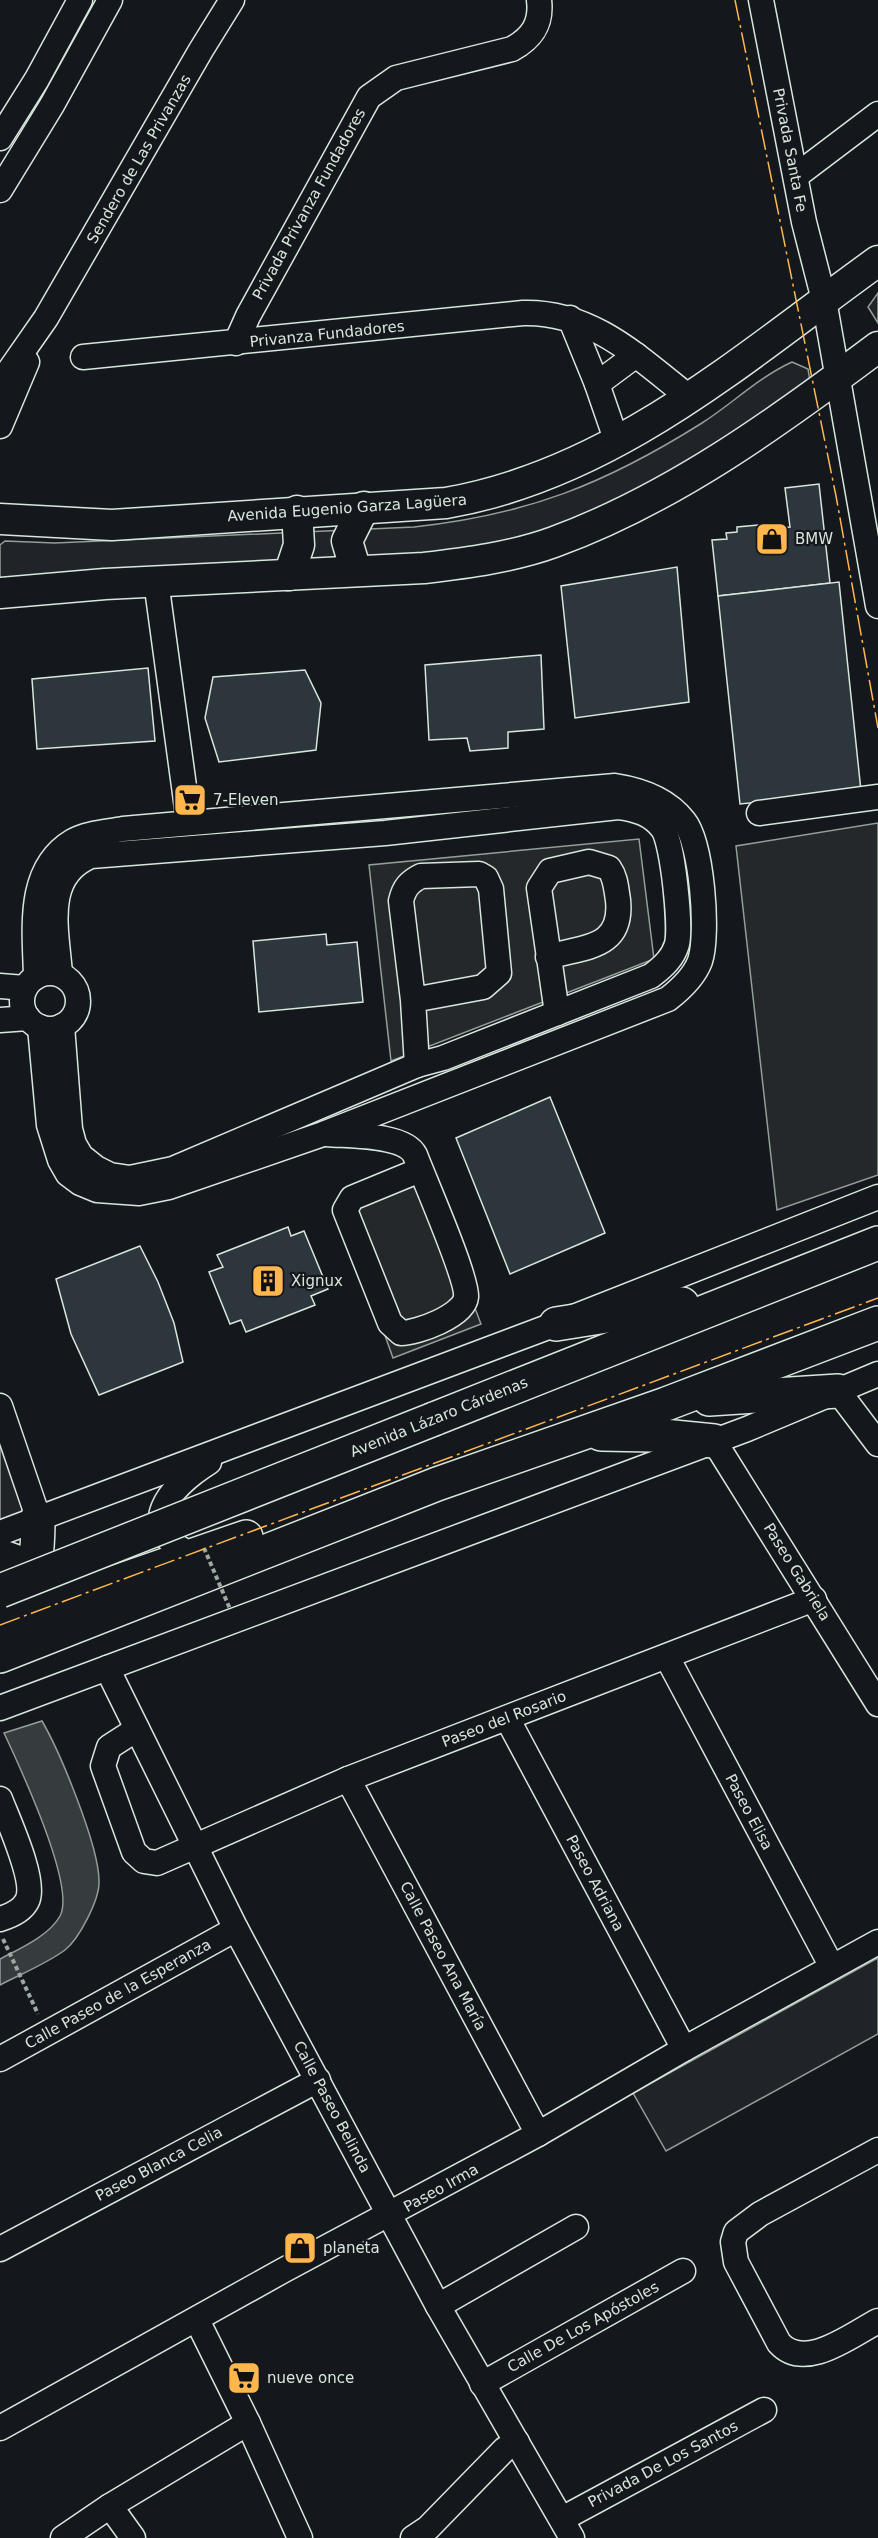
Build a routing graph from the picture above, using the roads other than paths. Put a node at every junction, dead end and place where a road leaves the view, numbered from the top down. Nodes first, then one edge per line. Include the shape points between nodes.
1 (80, 0) edge
2 (110, 0) edge
3 (232, 0) edge
4 (539, 0) edge
5 (761, 0) edge
6 (878, 114) edge
7 (0, 138) edge
8 (796, 176) junction
9 (1, 186) edge
10 (878, 261) edge
11 (824, 300) junction
12 (46, 318) junction
13 (570, 318) junction
14 (236, 343) junction
15 (878, 347) edge
16 (636, 355) junction
17 (83, 357) dead end
18 (837, 378) junction
19 (0, 384) edge
20 (597, 384) junction
21 (690, 398) junction
22 (0, 426) edge
23 (617, 442) junction
24 (364, 507) junction
25 (297, 511) junction
26 (0, 519) edge
27 (356, 571) junction
28 (289, 575) junction
29 (156, 581) junction
30 (877, 591) edge
31 (0, 593) edge
32 (878, 797) edge
33 (587, 798) junction
34 (759, 813) dead end
35 (189, 823) junction
36 (548, 957) dead end
37 (40, 980) junction
38 (0, 986) edge
39 (413, 1000) junction
40 (557, 1013) junction
41 (0, 1020) edge
42 (43, 1023) junction
43 (417, 1065) junction
44 (319, 1107) junction
45 (323, 1134) junction
46 (420, 1170) junction
47 (878, 1197) edge
48 (878, 1243) edge
49 (746, 1294) junction
50 (878, 1323) edge
51 (556, 1324) junction
52 (878, 1374) edge
53 (838, 1391) junction
54 (666, 1404) junction
55 (0, 1406) edge
56 (578, 1434) junction
57 (244, 1439) junction
58 (714, 1441) junction
59 (878, 1444) edge
60 (437, 1484) junction
61 (38, 1517) junction
62 (1, 1552) edge
63 (199, 1552) junction
64 (35, 1569) junction
65 (94, 1588) junction
66 (814, 1599) junction
67 (2, 1611) edge
68 (0, 1656) edge
69 (667, 1657) junction
70 (107, 1668) junction
71 (878, 1704) edge
72 (0, 1708) edge
73 (507, 1718) junction
74 (137, 1729) junction
75 (348, 1779) junction
76 (0, 1799) edge
77 (197, 1847) junction
78 (236, 1929) junction
79 (2, 1930) edge
80 (878, 1942) edge
81 (832, 1967) junction
82 (684, 2049) junction
83 (0, 2060) edge
84 (318, 2080) junction
85 (538, 2134) junction
86 (878, 2150) edge
87 (390, 2216) junction
88 (576, 2227) dead end
89 (0, 2249) edge
90 (683, 2271) dead end
91 (438, 2306) junction
92 (197, 2320) junction
93 (878, 2321) edge
94 (482, 2384) junction
95 (764, 2410) dead end
96 (248, 2423) junction
97 (0, 2428) edge
98 (517, 2442) junction
99 (110, 2506) junction
100 (567, 2528) edge
101 (63, 2538) edge
102 (133, 2538) edge
103 (300, 2538) edge
104 (413, 2538) edge

1 - 7 street
2 - 9 street via 46,116
3 - 12 street, Sendero de Las Privanzas
4 - 14 street, Privada Privanza Fundadores via 538,23 526,41 512,49 396,78 369,97
5 - 8 street, Privada Santa Fe
6 - 8 street
8 - 11 street, Privada Santa Fe
10 - 11 main road, Avenida Eugenio Garza Lagüera
11 - 18 street, Privada Santa Fe
11 - 21 main road, Avenida Eugenio Garza Lagüera
12 - 19 street, Sendero de Las Privanzas
12 - 22 street, Sendero de Las Privanzas
13 - 14 street, Privanza Fundadores via 553,313 523,313
13 - 16 street, Privanza Fundadores via 595,328
13 - 20 street
14 - 17 street, Privanza Fundadores
15 - 18 main road
16 - 20 street
16 - 21 street, Privanza Fundadores
18 - 27 main road via 671,488 553,542 460,564
18 - 30 street, Privada Santa Fe
20 - 23 street
21 - 23 main road, Avenida Eugenio Garza Lagüera
23 - 24 main road, Avenida Eugenio Garza Lagüera via 563,468 483,496 446,503
24 - 25 main road, Avenida Eugenio Garza Lagüera
24 - 27 main road via 347,541
25 - 26 main road, Avenida Eugenio Garza Lagüera via 112,525
25 - 28 main road via 299,545
27 - 28 main road
28 - 29 main road
29 - 31 main road
29 - 35 street
32 - 34 street
33 - 35 street via 495,798
33 - 37 street via 385,833 91,856 66,871 58,886
33 - 40 street via 633,808 664,830 670,845 677,942 664,966 651,976
33 - 45 street via 615,786 635,789 671,808 685,822 694,842 704,930 700,962 692,976 668,999 649,1009
35 - 37 street via 123,829 75,840 50,861 38,892
36 - 40 street
37 - 38 street
37 - 42 street via 23,1004
37 - 42 street via 74,986 78,1001 74,1016
39 - 39 street via 403,892 421,876 479,874 486,878 491,890 499,973 483,987
39 - 43 street
40 - 43 street
41 - 42 street
42 - 44 street via 74,1144 81,1156 110,1175 130,1178 173,1169
42 - 45 street via 49,1125 68,1174 80,1183 98,1190 139,1193 169,1187
43 - 44 street
44 - 45 street
45 - 46 street via 402,1143 412,1149
46 - 46 street via 466,1296 457,1312 401,1333 390,1323 345,1210 352,1198
47 - 51 street
48 - 49 highway, Avenida Lázaro Cárdenas
49 - 51 highway
49 - 67 highway, Avenida Lázaro Cárdenas, bridge via 434,1419
50 - 54 highway
51 - 57 street
52 - 53 street
53 - 54 highway
53 - 58 street
53 - 59 street
54 - 56 highway
55 - 61 street
56 - 58 highway
56 - 60 highway
57 - 61 street
57 - 63 street via 183,1481 164,1504 160,1515 164,1533 176,1547
58 - 66 street, Paseo Gabriela
58 - 70 street
60 - 63 highway via 375,1491
60 - 68 highway
61 - 62 highway
61 - 64 highway
62 - 64 highway
63 - 65 highway
64 - 65 highway
64 - 67 highway via 23,1595
65 - 67 highway
66 - 69 street, Paseo del Rosario
66 - 71 street, Paseo Gabriela
69 - 73 street, Paseo del Rosario
69 - 81 street, Paseo Elisa
70 - 72 street
70 - 74 street, Calle Paseo Belinda
73 - 75 street, Paseo del Rosario
73 - 82 street, Paseo Adriana
74 - 77 street, Calle Paseo Belinda
74 - 77 street, Paseo del Rosario via 109,1747 103,1766 130,1844 139,1857 151,1863
75 - 77 street, Paseo del Rosario
75 - 85 street, Calle Paseo Ana María
76 - 79 street via 31,1886 27,1902
77 - 78 street, Calle Paseo Belinda
78 - 83 street, Calle Paseo de la Esperanza
78 - 84 street, Calle Paseo Belinda
80 - 81 street, Paseo Irma
81 - 82 street, Paseo Irma
82 - 85 street, Paseo Irma
84 - 87 street, Calle Paseo Belinda
84 - 89 street, Paseo Blanca Celia
85 - 87 street, Paseo Irma
86 - 93 street via 759,2214 736,2232 733,2242 736,2262 786,2351 812,2354
87 - 91 street, Calle Paseo Belinda
87 - 92 street, Paseo Irma
88 - 91 street
90 - 94 street, Calle De Los Apóstoles
91 - 94 street, Calle Paseo Belinda
92 - 96 street
92 - 97 street, Paseo Irma
94 - 98 street, Calle Paseo Belinda
95 - 100 street, Privada De Los Santos
96 - 99 street
96 - 103 street
98 - 100 street, Calle Paseo Belinda
98 - 104 street
99 - 101 street
99 - 102 street

